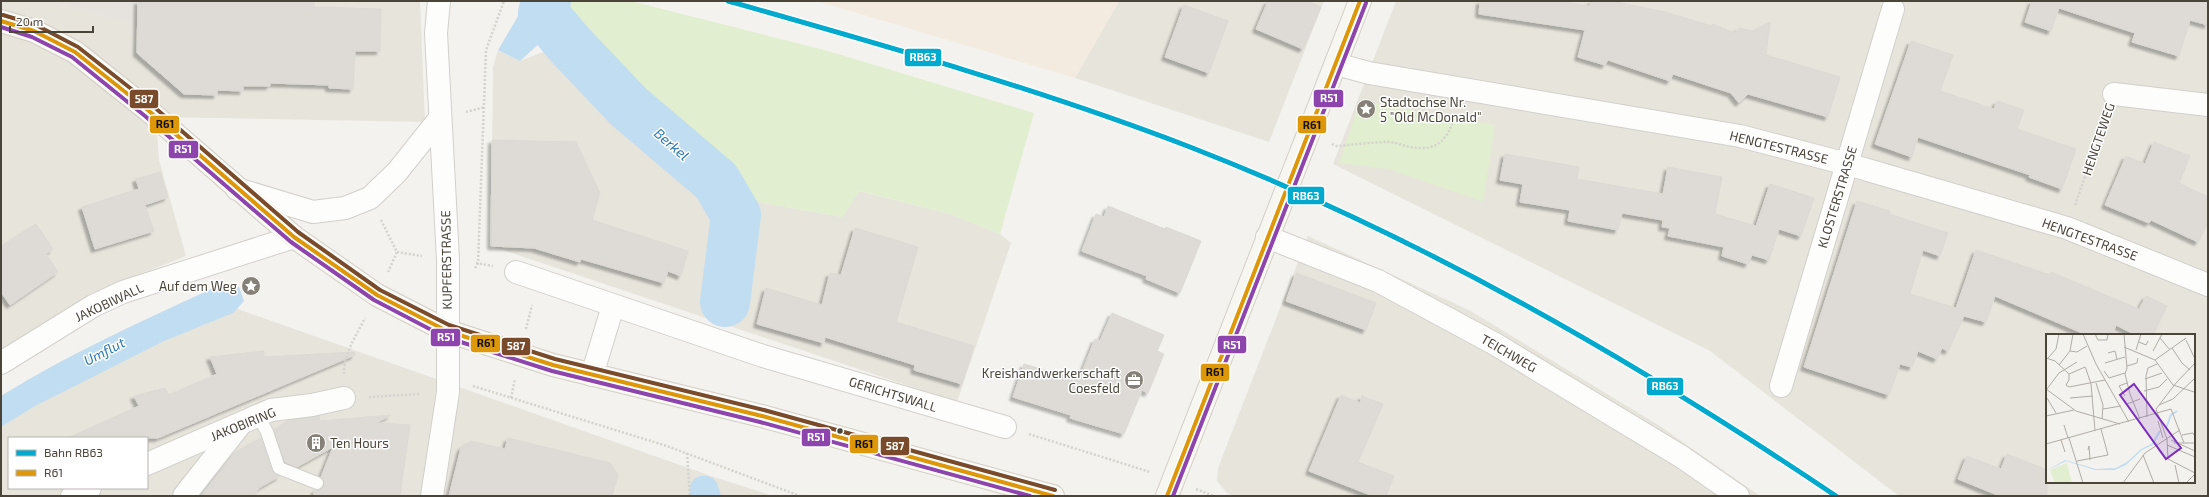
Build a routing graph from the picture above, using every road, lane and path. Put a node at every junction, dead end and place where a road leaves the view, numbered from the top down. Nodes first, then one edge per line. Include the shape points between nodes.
1 (439, 1) edge
2 (504, 1) edge
3 (1360, 1) edge
4 (1894, 9) dead end
5 (1, 21) edge
6 (1336, 64) junction
7 (1460, 90) junction
8 (2114, 94) joint
9 (2208, 105) edge
10 (440, 118) junction
11 (1306, 136) junction
12 (1846, 164) junction
13 (237, 189) junction
14 (370, 198) junction
15 (2067, 228) junction
16 (1267, 237) junction
17 (294, 238) junction
18 (396, 252) dead end
19 (478, 263) dead end
20 (516, 272) dead end
21 (2208, 285) edge
22 (377, 295) junction
23 (613, 306) junction
24 (447, 331) junction
25 (1, 363) edge
26 (592, 375) junction
27 (448, 385) junction
28 (1781, 386) dead end
29 (344, 398) junction
30 (250, 419) junction
31 (1005, 427) joint
32 (687, 454) junction
33 (148, 464) edge
34 (317, 483) dead end
35 (1170, 488) edge
36 (88, 489) edge
37 (72, 496) edge
38 (184, 496) edge
39 (432, 496) edge
40 (690, 496) edge
41 (800, 496) edge
42 (1053, 496) edge
43 (1738, 496) edge

1 - 10 street, KUPFERSTRASSE via 436,33
2 - 19 path via 486,50
3 - 6 street
4 - 12 street, KLOSTERSTRASSE
5 - 13 street via 34,31 55,41 98,69
6 - 7 street, HENGTESTRASSE
6 - 11 street
7 - 11 path via 1451,130 1443,141 1433,146 1423,148 1391,142 1336,146
7 - 12 street, HENGTESTRASSE via 1740,136
8 - 9 street, HENGTEWEG
8 - 15 path, HENGTEWEG
10 - 14 street via 397,172
10 - 24 street, KUPFERSTRASSE via 448,260
11 - 16 street
12 - 15 street, HENGTESTRASSE
12 - 28 street, KLOSTERSTRASSE
13 - 14 street via 313,212 345,208
13 - 17 street
14 - 18 path
15 - 21 street, HENGTESTRASSE
16 - 35 street
16 - 43 street, TEICHWEG via 1378,281 1495,344 1682,458
17 - 22 street
17 - 25 street, JAKOBIWALL via 123,292 93,306
20 - 23 street, GERICHTSWALL
22 - 24 street
22 - 29 path via 344,367
23 - 26 street
23 - 31 street, GERICHTSWALL via 763,356
24 - 26 street
24 - 27 street, KUPFERSTRASSE
26 - 42 street via 762,416
27 - 29 path
27 - 32 path
27 - 39 street, KUPFERSTRASSE
29 - 30 street, JAKOBIRING via 271,410
30 - 33 street, JAKOBIRING
30 - 34 lane via 267,432 279,468
30 - 38 street
31 - 35 path via 1088,451
32 - 40 path
32 - 41 path
36 - 37 street

